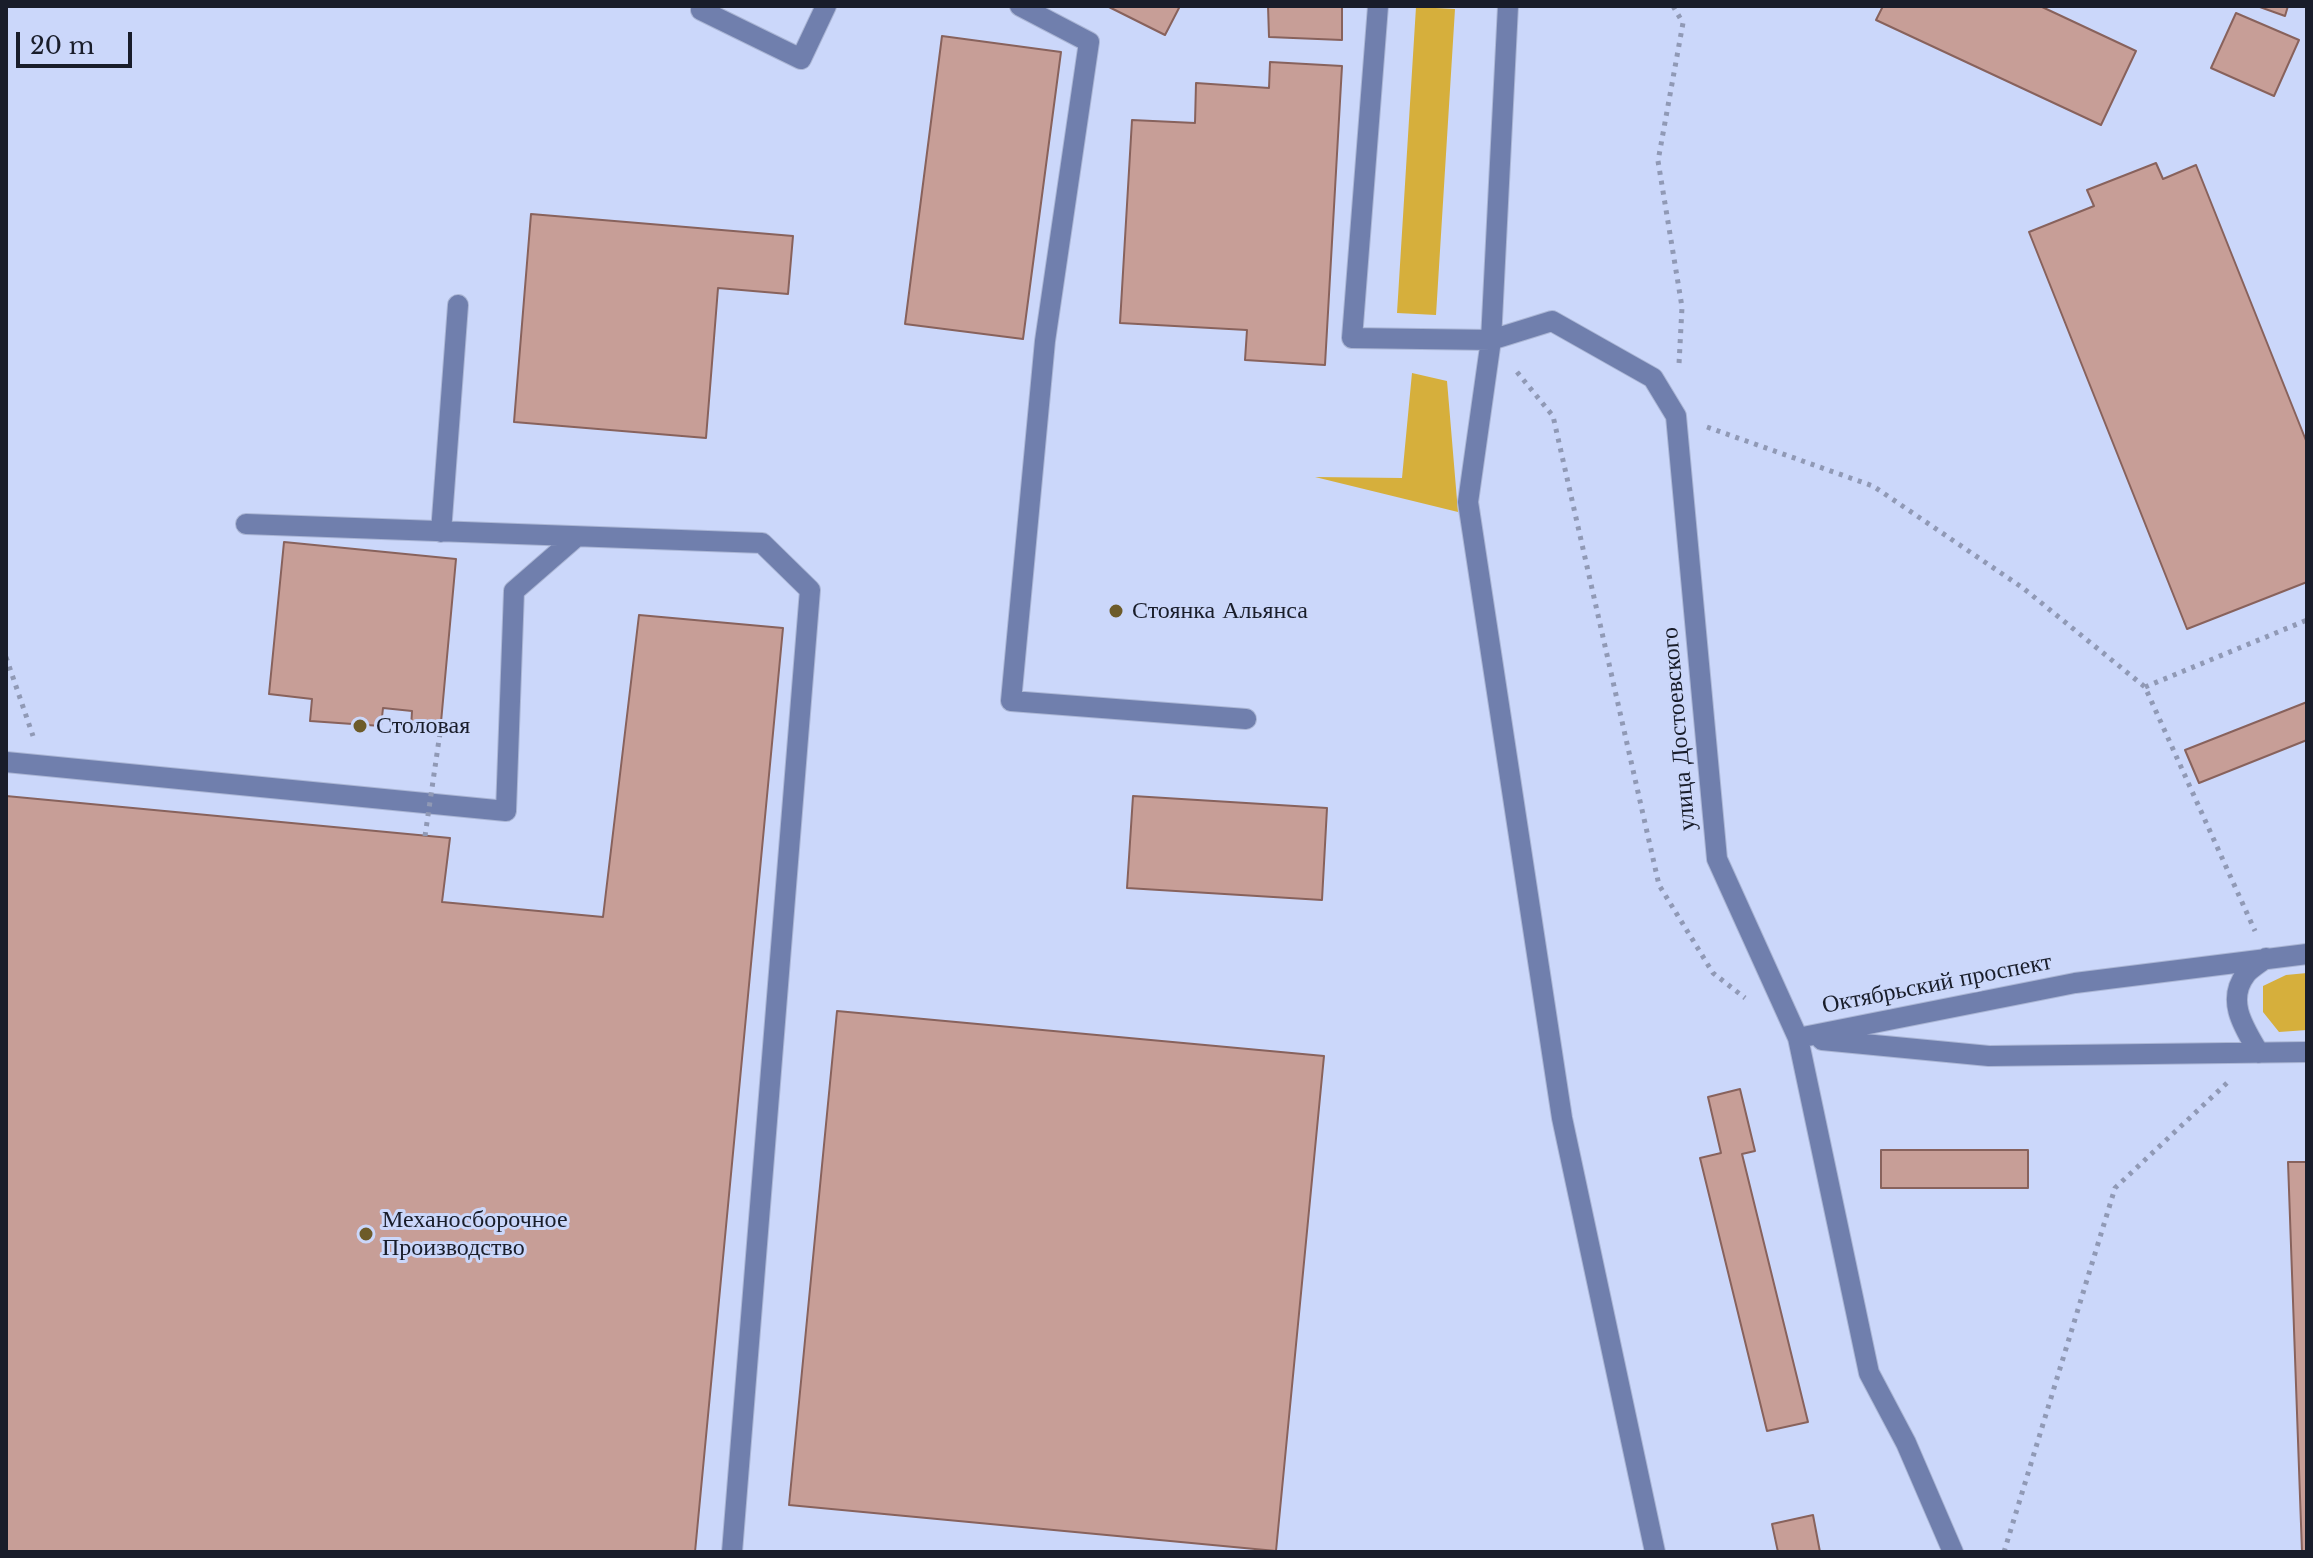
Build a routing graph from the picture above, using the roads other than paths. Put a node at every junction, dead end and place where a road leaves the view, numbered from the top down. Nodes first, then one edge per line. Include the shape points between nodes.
1 (826, 6) edge
2 (1020, 6) edge
3 (1378, 6) edge
4 (1508, 6) edge
5 (698, 7) edge
6 (458, 305) dead end
7 (1491, 340) junction
8 (246, 524) dead end
9 (441, 532) junction
10 (575, 538) junction
11 (1246, 719) dead end
12 (6, 762) edge
13 (2307, 954) edge
14 (2266, 958) junction
15 (1798, 1038) junction
16 (2307, 1052) edge
17 (2259, 1053) junction
18 (732, 1552) edge
19 (1655, 1552) edge
20 (1953, 1552) edge

1 - 5 street via 801,59
2 - 11 street via 1089,42 1045,341 1011,701
3 - 7 street, улица Достоевского via 1352,338
4 - 7 street
6 - 9 street
7 - 15 street, улица Достоевского via 1552,321 1653,378 1676,416 1717,859
7 - 19 street via 1468,502 1562,1118
8 - 9 street
9 - 10 street
10 - 12 street via 514,591 506,811
10 - 18 street via 762,543 810,590
13 - 14 street, Октябрьский проспект
14 - 15 street, Октябрьский проспект via 2075,983
14 - 17 street via 2245,975 2236,998 2240,1019
15 - 17 street, Октябрьский проспект via 1989,1056
15 - 20 street, улица Достоевского via 1869,1373
16 - 17 street, Октябрьский проспект

